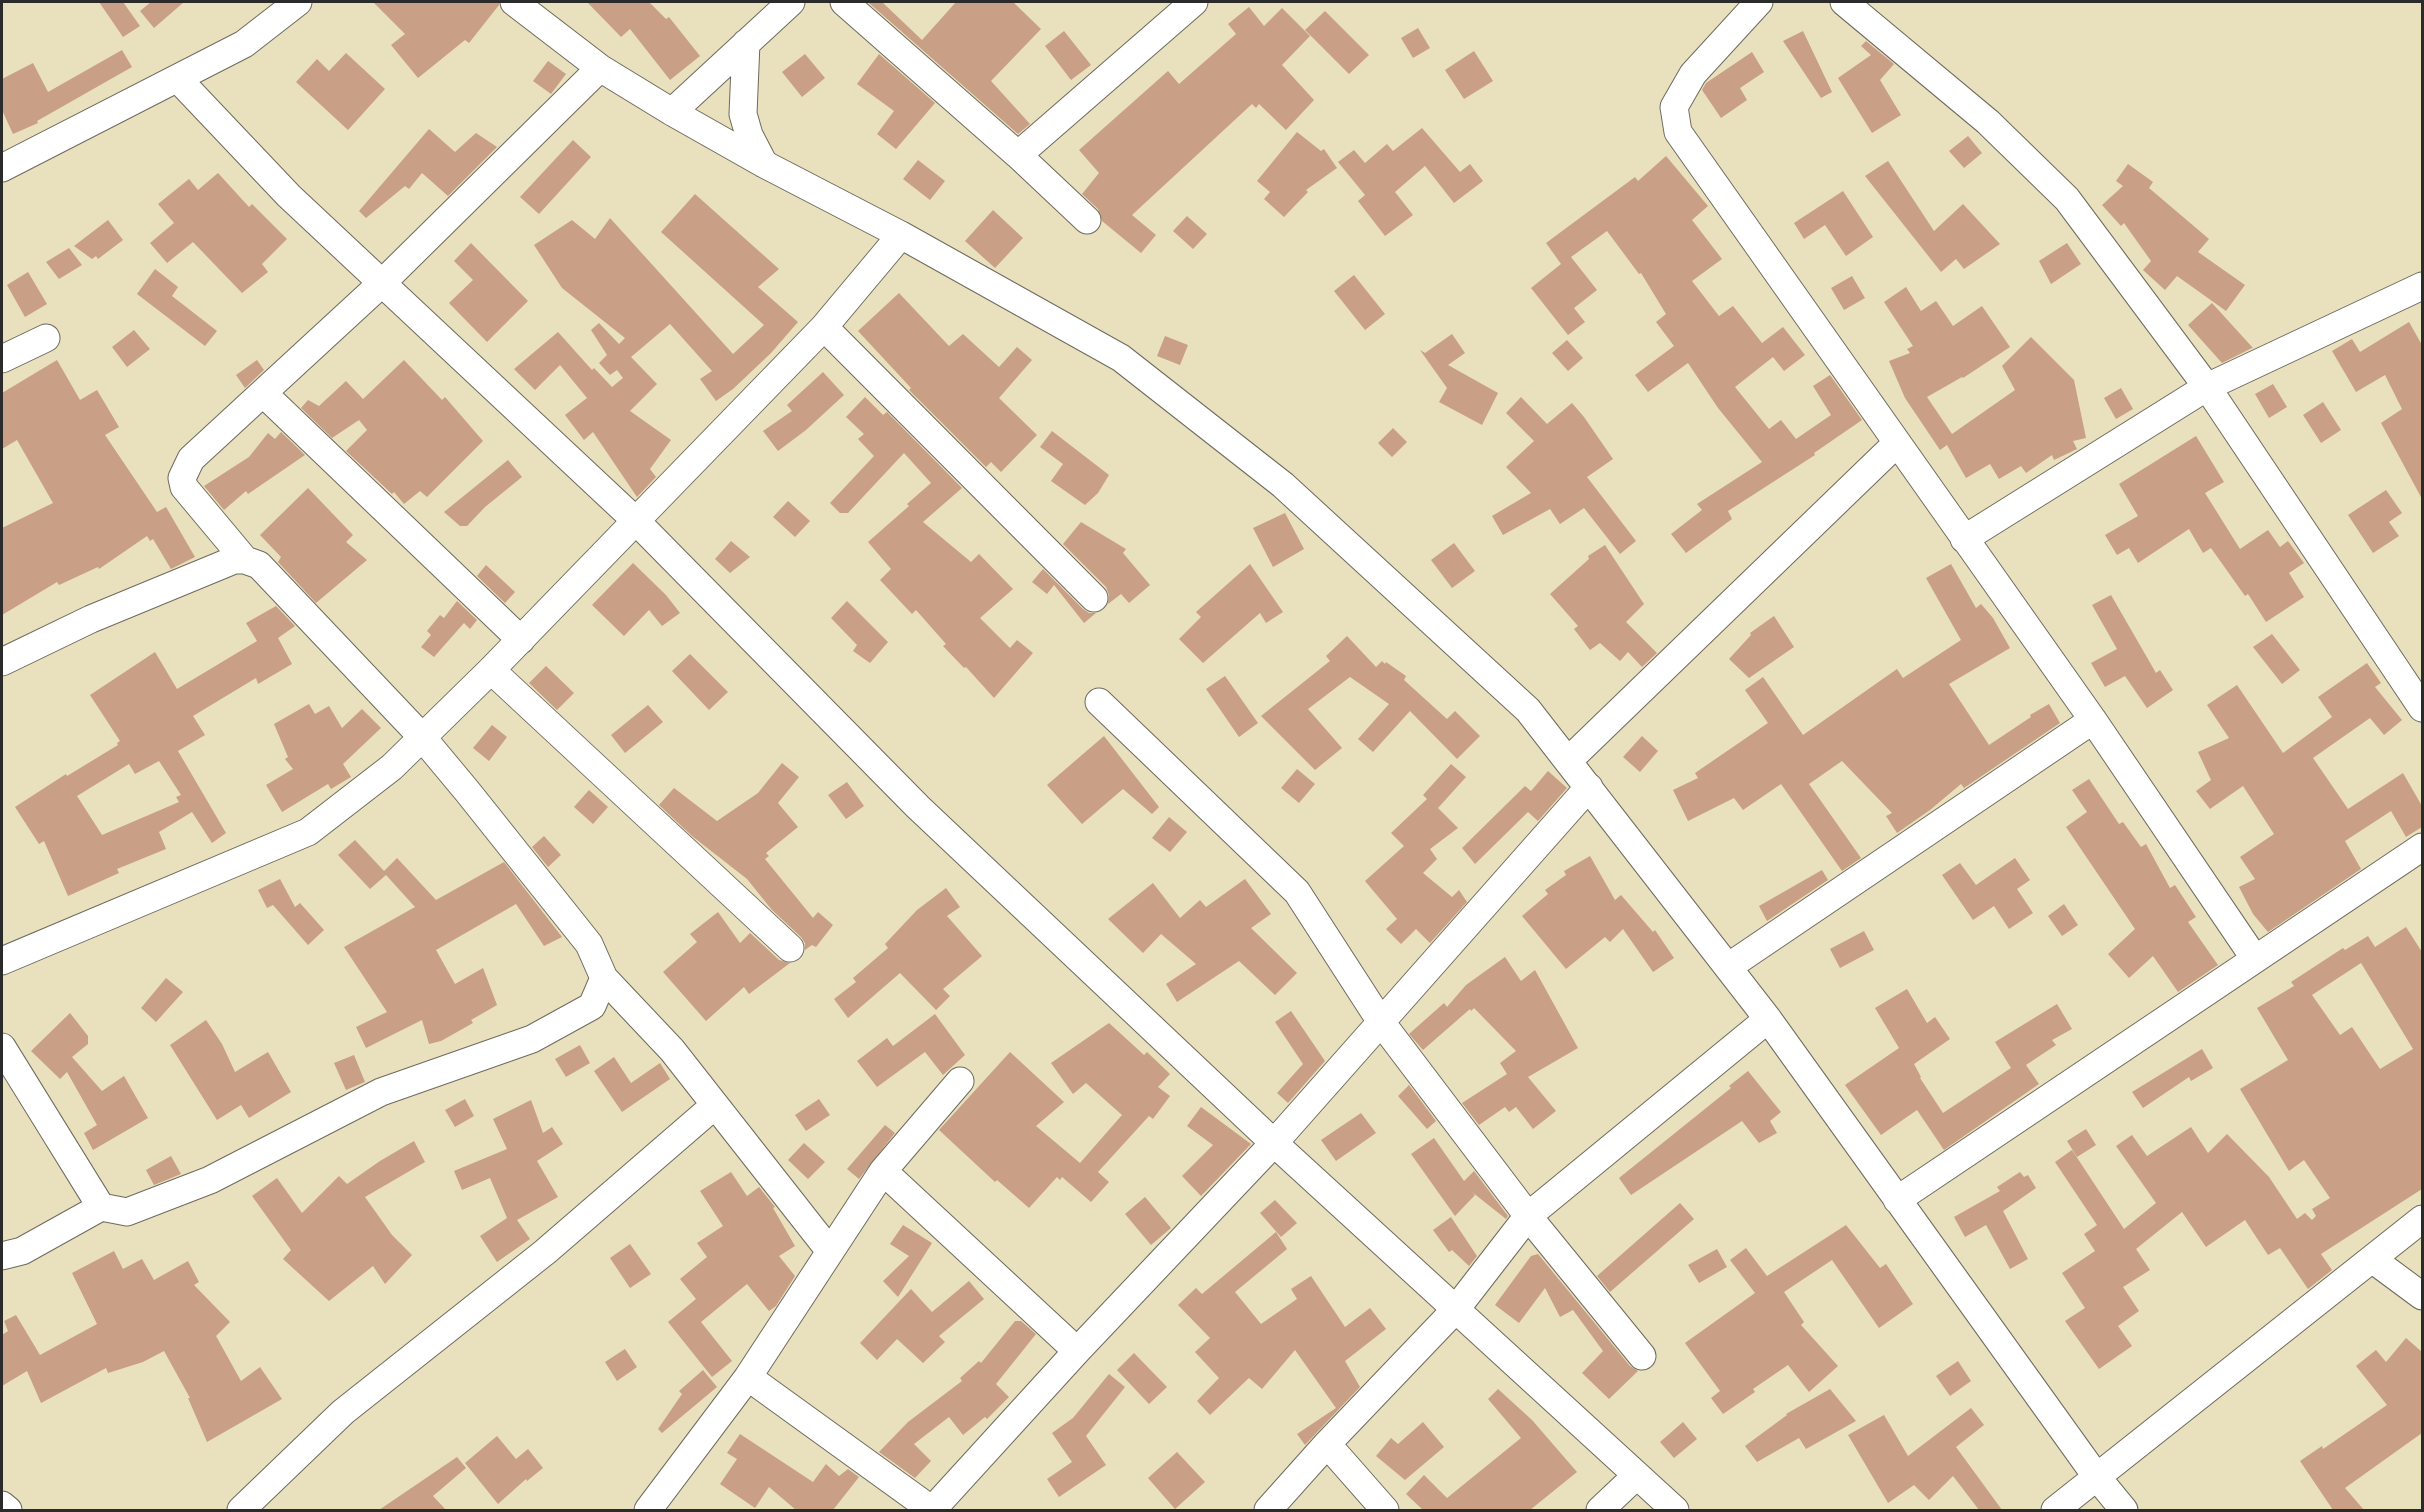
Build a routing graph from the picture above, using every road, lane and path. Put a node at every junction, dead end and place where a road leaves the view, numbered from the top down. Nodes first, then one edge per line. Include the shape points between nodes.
1 (298, 2) edge
2 (514, 2) edge
3 (791, 2) edge
4 (844, 2) edge
5 (1194, 2) edge
6 (1759, 2) edge
7 (1844, 2) edge
8 (746, 43) junction
9 (600, 68) junction
10 (178, 79) junction
11 (672, 112) junction
12 (1018, 155) junction
13 (764, 165) junction
14 (2, 168) edge
15 (1087, 220) dead end
16 (901, 235) junction
17 (382, 283) junction
18 (2422, 286) edge
19 (824, 327) junction
20 (46, 338) dead end
21 (2, 359) edge
22 (2207, 387) junction
23 (263, 393) junction
24 (1896, 444) junction
25 (635, 520) junction
26 (1964, 539) junction
27 (246, 560) junction
28 (1094, 598) dead end
29 (521, 640) junction
30 (2, 662) edge
31 (491, 670) junction
32 (1099, 702) dead end
33 (2422, 708) edge
34 (2092, 720) junction
35 (422, 737) junction
36 (1569, 760) junction
37 (1589, 787) junction
38 (2422, 847) edge
39 (790, 948) dead end
40 (2255, 959) junction
41 (2, 961) edge
42 (1728, 967) junction
43 (604, 978) junction
44 (1768, 1019) junction
45 (1381, 1023) junction
46 (2, 1047) edge
47 (960, 1081) dead end
48 (714, 1106) junction
49 (1274, 1143) junction
50 (883, 1170) junction
51 (1897, 1200) junction
52 (101, 1207) junction
53 (1528, 1216) junction
54 (2422, 1219) edge
55 (829, 1250) junction
56 (2, 1256) edge
57 (2372, 1259) junction
58 (2422, 1296) edge
59 (1456, 1309) junction
60 (1077, 1351) junction
61 (1642, 1356) dead end
62 (748, 1377) junction
63 (1327, 1444) junction
64 (1636, 1476) junction
65 (2096, 1476) junction
66 (2, 1506) edge
67 (8, 1510) edge
68 (241, 1510) edge
69 (648, 1510) edge
70 (932, 1510) edge
71 (1268, 1510) edge
72 (1385, 1510) edge
73 (1600, 1510) edge
74 (1675, 1510) edge
75 (2055, 1510) edge
76 (2124, 1510) edge

1 - 10 street via 244,44
2 - 9 street
3 - 8 street
4 - 12 street
5 - 12 street
6 - 24 street via 1693,74 1674,107 1678,132
7 - 22 street via 1988,122 2067,199
8 - 11 street
8 - 13 street via 743,114
9 - 11 street
9 - 17 street
10 - 14 street
10 - 17 street via 289,196
11 - 13 street
12 - 15 street
13 - 16 street
16 - 19 street
16 - 36 street via 1120,358 1245,456 1283,486 1528,710
17 - 23 street
17 - 25 street
18 - 22 street
19 - 25 street
19 - 28 street
20 - 21 street
22 - 26 street
22 - 33 street
23 - 27 street via 191,459 182,478 184,487
23 - 29 street
24 - 26 street
24 - 36 street
25 - 29 street
25 - 49 street via 918,807
26 - 34 street
27 - 30 street via 234,560 91,619
27 - 35 street via 259,565
29 - 31 street
31 - 35 street
31 - 39 street
32 - 45 street via 1297,892
34 - 40 street
34 - 42 street
35 - 41 street via 392,767 308,832
35 - 43 street via 589,944
36 - 37 street
37 - 42 street
37 - 45 street
38 - 40 street
40 - 51 street
42 - 44 street
43 - 48 street via 672,1050
43 - 52 street via 592,1006 532,1039 381,1092 190,1188 127,1212
44 - 51 street
44 - 53 street
45 - 49 street
45 - 53 street
46 - 52 street
47 - 50 street
48 - 55 street
48 - 68 street via 545,1252 343,1412
49 - 59 street
49 - 60 street
50 - 55 street
50 - 60 street
51 - 65 street
52 - 56 street via 22,1251
53 - 59 street
53 - 61 street
54 - 57 street
55 - 62 street
57 - 58 street
57 - 65 street
59 - 63 street
59 - 64 street
60 - 70 street
62 - 69 street
62 - 70 street
63 - 71 street
63 - 72 street
64 - 73 street
64 - 74 street
65 - 75 street
65 - 76 street
66 - 67 street

